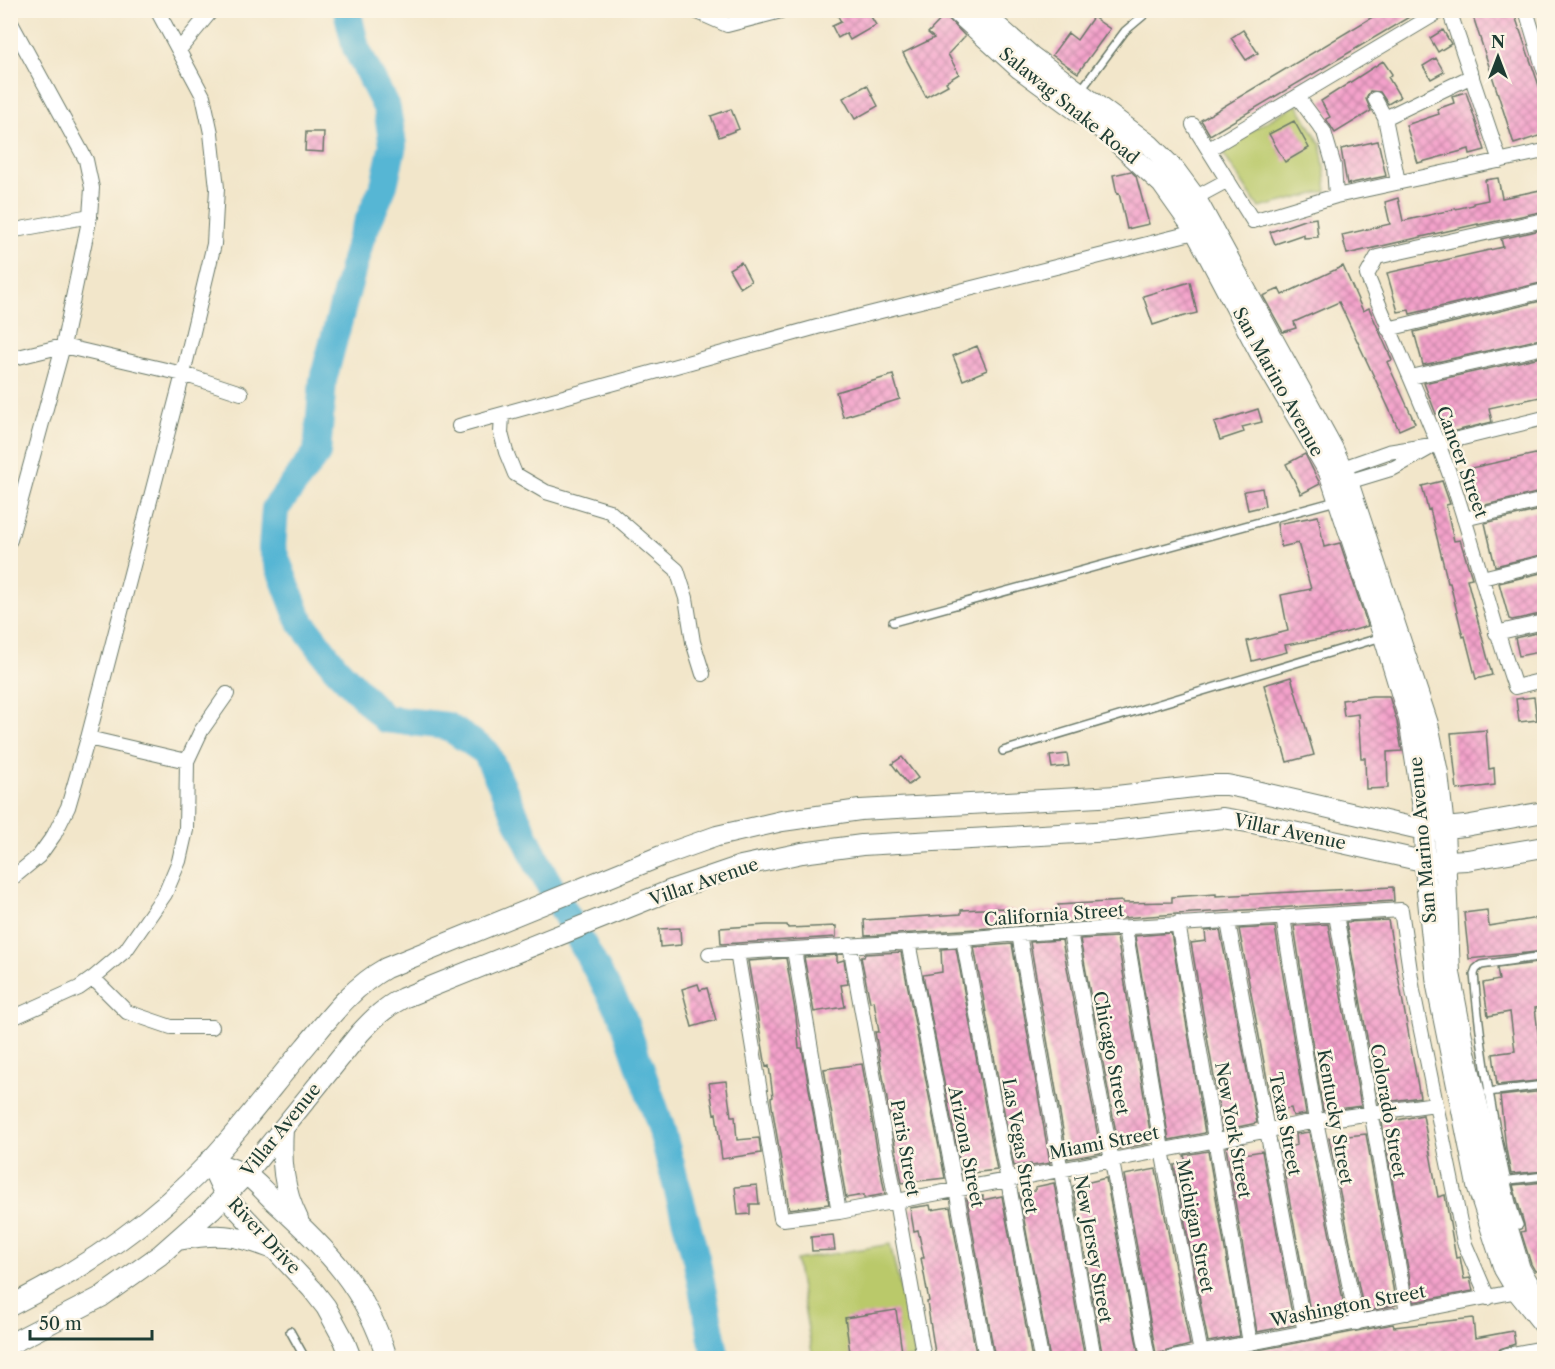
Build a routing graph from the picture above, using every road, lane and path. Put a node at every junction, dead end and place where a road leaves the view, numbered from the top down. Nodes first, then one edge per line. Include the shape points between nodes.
1 (157, 10) edge
2 (212, 10) edge
3 (693, 10) edge
4 (785, 10) edge
5 (955, 10) edge
6 (979, 10) edge
7 (1150, 10) edge
8 (1442, 10) edge
9 (1449, 10) edge
10 (1526, 10) edge
11 (10, 21) edge
12 (179, 50) junction
13 (1545, 70) edge
14 (1473, 76) junction
15 (1079, 93) junction
16 (1298, 96) junction
17 (1375, 99) dead end
18 (1385, 118) junction
19 (1193, 124) dead end
20 (1209, 149) junction
21 (1545, 151) edge
22 (1500, 161) junction
23 (1228, 180) junction
24 (1398, 183) junction
25 (1336, 196) junction
26 (1187, 202) junction
27 (90, 216) junction
28 (1545, 219) edge
29 (1204, 230) junction
30 (10, 231) edge
31 (1545, 291) edge
32 (1388, 329) junction
33 (63, 346) junction
34 (1545, 347) edge
35 (10, 358) edge
36 (183, 374) junction
37 (1411, 377) junction
38 (241, 393) dead end
39 (502, 414) junction
40 (1545, 418) edge
41 (459, 426) dead end
42 (1438, 444) junction
43 (1338, 482) junction
44 (1545, 501) edge
45 (1464, 519) junction
46 (10, 540) edge
47 (1545, 563) edge
48 (1482, 578) junction
49 (893, 622) dead end
50 (1545, 622) edge
51 (1496, 633) junction
52 (1391, 634) junction
53 (703, 674) dead end
54 (1545, 680) edge
55 (227, 694) dead end
56 (88, 738) junction
57 (1003, 751) dead end
58 (187, 761) junction
59 (1545, 812) edge
60 (1434, 829) junction
61 (1545, 847) edge
62 (1436, 862) junction
63 (10, 880) edge
64 (1336, 915) junction
65 (1283, 917) junction
66 (1228, 922) junction
67 (1179, 923) junction
68 (1125, 928) junction
69 (1070, 932) junction
70 (1019, 934) junction
71 (963, 939) junction
72 (908, 942) junction
73 (850, 945) junction
74 (794, 950) junction
75 (737, 952) junction
76 (709, 954) dead end
77 (1545, 956) edge
78 (93, 978) junction
79 (10, 1019) edge
80 (212, 1027) dead end
81 (1545, 1085) edge
82 (1474, 1094) junction
83 (1435, 1104) junction
84 (1370, 1114) junction
85 (1316, 1120) junction
86 (283, 1129) junction
87 (1268, 1130) junction
88 (1216, 1140) junction
89 (1162, 1150) junction
90 (1113, 1160) junction
91 (209, 1161) junction
92 (1060, 1170) junction
93 (246, 1174) junction
94 (1545, 1176) edge
95 (1007, 1180) junction
96 (1501, 1181) junction
97 (957, 1189) junction
98 (226, 1197) junction
99 (896, 1201) junction
100 (839, 1212) junction
101 (1519, 1225) dead end
102 (302, 1227) junction
103 (178, 1240) junction
104 (275, 1250) junction
105 (1524, 1290) junction
106 (1488, 1298) junction
107 (1545, 1302) edge
108 (10, 1306) edge
109 (1407, 1313) junction
110 (1357, 1323) junction
111 (1545, 1325) edge
112 (290, 1331) dead end
113 (1305, 1333) junction
114 (1251, 1343) junction
115 (10, 1344) edge
116 (1545, 1352) edge
117 (1201, 1353) junction
118 (305, 1359) edge
119 (351, 1359) edge
120 (387, 1359) edge
121 (924, 1359) edge
122 (986, 1359) edge
123 (1041, 1359) edge
124 (1094, 1359) edge
125 (1148, 1359) edge
126 (1172, 1359) edge
127 (1507, 1359) edge

1 - 12 street
2 - 12 street
3 - 4 street via 727,25
5 - 26 main road, Salawag Snake Road via 1020,69 1106,132
6 - 15 main road, Salawag Snake Road
7 - 15 lane via 1125,31
8 - 16 street
9 - 14 street
10 - 13 street
11 - 27 street via 86,160 92,188
12 - 36 street via 203,96 217,188 214,244
14 - 18 street
14 - 22 street
15 - 26 main road, Salawag Snake Road via 1150,145 1175,170
16 - 20 street
16 - 25 street via 1324,132 1334,166
17 - 18 street
18 - 24 street
19 - 20 street
20 - 23 street
21 - 22 street
22 - 24 street
23 - 25 street via 1253,221
23 - 26 street
24 - 25 street
26 - 29 main road, San Marino Avenue
27 - 30 street
27 - 33 street
28 - 32 street, Cancer Street via 1377,257 1367,275
29 - 39 street via 817,327
29 - 43 main road, San Marino Avenue
31 - 32 street
32 - 37 street, Cancer Street
33 - 35 street
33 - 36 street
33 - 46 street
34 - 37 street
36 - 38 street
36 - 56 street
37 - 42 street, Cancer Street
39 - 41 street
39 - 53 street via 501,433 515,474 546,492 609,511 677,570
40 - 42 street
42 - 43 street via 1394,468
42 - 45 street, Cancer Street
43 - 49 lane
43 - 52 main road, San Marino Avenue
44 - 45 street
45 - 48 street, Cancer Street
47 - 48 street
48 - 51 street, Cancer Street
50 - 51 street
51 - 54 street, Cancer Street via 1515,687
52 - 57 lane
52 - 60 main road, San Marino Avenue via 1423,808
55 - 58 street via 201,731
56 - 58 street
56 - 63 street via 68,807 54,836 39,856
58 - 78 street via 186,830 179,861 165,894 126,951
59 - 60 main road, Villar Avenue
60 - 62 main road, San Marino Avenue
60 - 91 main road, Villar Avenue via 1227,785 1211,785 1117,796 860,810 782,821 717,836 386,968 357,987
61 - 62 main road, Villar Avenue
62 - 82 main road, San Marino Avenue via 1426,881 1437,986
62 - 86 main road, Villar Avenue via 1223,818 1113,831 862,845 741,866 403,998 378,1014
64 - 65 street, California Street
64 - 83 street, California Street via 1401,910
64 - 84 street, Colorado Street
65 - 66 street, California Street
65 - 85 street, Kentucky Street
66 - 67 street, California Street
66 - 87 street, Texas Street
67 - 68 street, California Street
67 - 88 street, New York Street
68 - 69 street, California Street
68 - 89 street, Michigan Street
69 - 70 street, California Street
69 - 90 street, Chicago Street
70 - 71 street, California Street
70 - 92 street, New Jersey Street
71 - 72 street, California Street
71 - 95 street, Las Vegas Street
72 - 73 street, California Street
72 - 97 street, Arizona Street
73 - 74 street, California Street
73 - 99 street, Paris Street
74 - 75 street, California Street
74 - 100 street
75 - 76 street, California Street
75 - 100 street, Miami Street via 781,1218
77 - 82 lane via 1481,965 1476,969
78 - 79 street
78 - 80 street via 127,1012 171,1027
81 - 82 lane
82 - 96 main road, San Marino Avenue
82 - 105 main road, San Marino Avenue via 1477,1185 1504,1269
83 - 84 street, Miami Street
83 - 106 street via 1464,1242
84 - 85 street, Miami Street
84 - 109 street, Colorado Street
85 - 87 street, Miami Street
85 - 110 street, Kentucky Street
86 - 93 main road, Villar Avenue
86 - 102 main road via 284,1179
87 - 88 street, Miami Street
87 - 113 street, Texas Street
88 - 89 street, Miami Street
88 - 114 street, New York Street
89 - 90 street, Miami Street
89 - 117 street, Michigan Street
90 - 92 street, Miami Street
90 - 125 street, Chicago Street
91 - 93 main road, River Drive
91 - 98 main road, River Drive
91 - 108 main road, Villar Avenue via 139,1227 81,1269
92 - 95 street, Miami Street
92 - 124 street, New Jersey Street
93 - 98 main road, Villar Avenue
93 - 102 main road, River Drive
94 - 96 lane
95 - 97 street, Miami Street
95 - 123 street, Las Vegas Street
96 - 101 lane
96 - 105 main road, San Marino Avenue
97 - 99 street, Miami Street
97 - 122 street, Arizona Street
98 - 103 main road, Villar Avenue
98 - 104 main road, River Drive
99 - 100 street, Miami Street
99 - 121 street, Paris Street
102 - 120 main road, River Drive via 354,1285 377,1329
103 - 104 main road via 228,1235
103 - 115 main road, Villar Avenue via 101,1297
104 - 119 main road, River Drive via 326,1307
105 - 106 street, Washington Street
105 - 107 main road, San Marino Avenue
105 - 111 main road, San Marino Avenue
106 - 109 street, Washington Street
109 - 110 street, Washington Street
110 - 113 street, Washington Street
112 - 118 lane
113 - 114 street, Washington Street
114 - 117 street, Washington Street
116 - 127 main road
117 - 126 street, Washington Street

